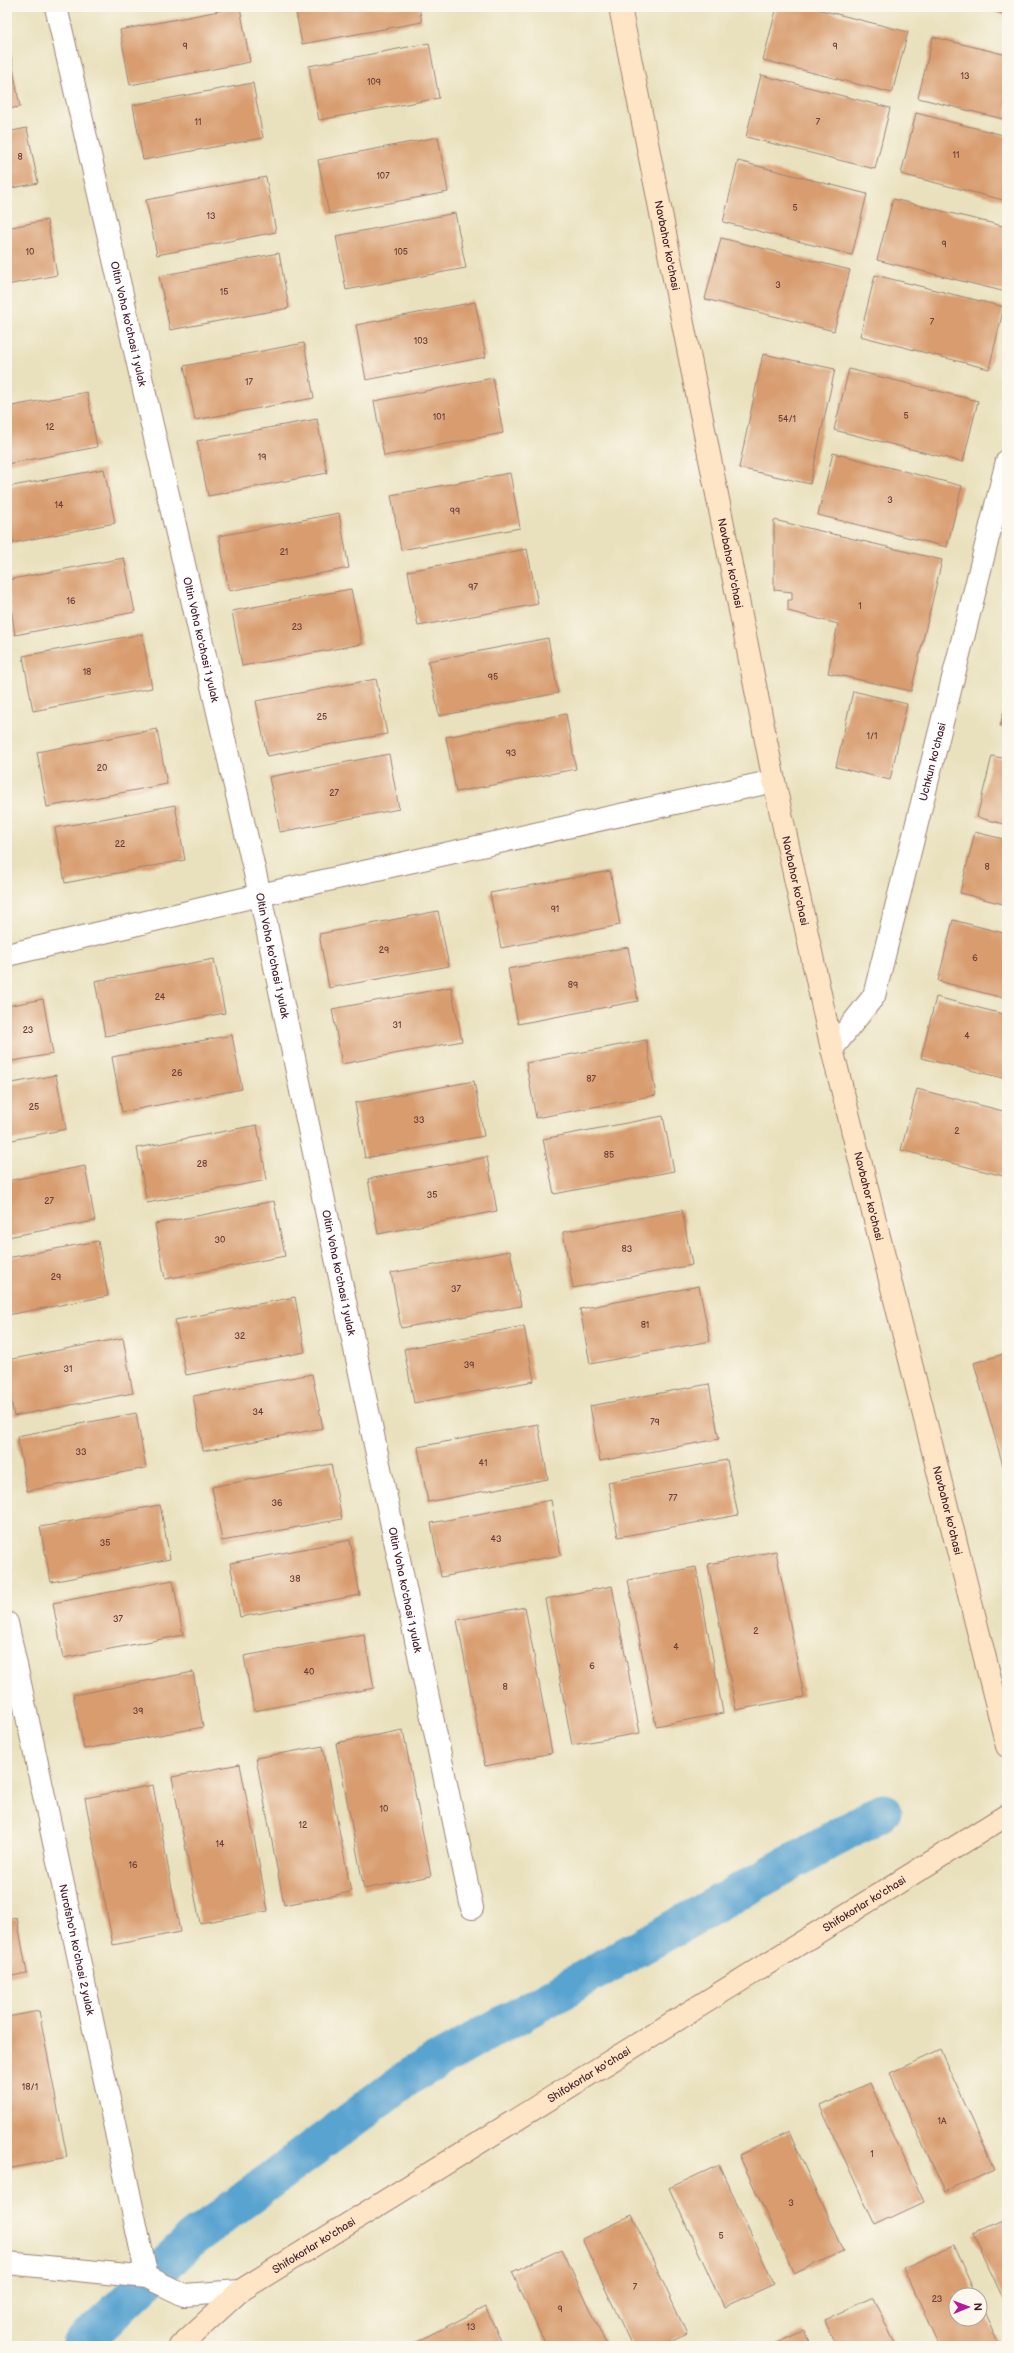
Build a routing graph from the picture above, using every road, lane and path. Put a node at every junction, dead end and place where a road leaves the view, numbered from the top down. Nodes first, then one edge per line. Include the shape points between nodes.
1 (56, 7) edge
2 (620, 7) edge
3 (1007, 461) edge
4 (774, 781) junction
5 (260, 895) junction
6 (7, 956) edge
7 (832, 1049) junction
8 (7, 1623) edge
9 (1007, 1746) edge
10 (1007, 1815) edge
11 (472, 1908) dead end
12 (7, 2263) edge
13 (148, 2277) junction
14 (240, 2291) junction
15 (180, 2346) edge

1 - 5 street, Oltin Voha ko'chasi 1 yulak
2 - 4 main road, Navbahor ko'chasi
3 - 7 street, Uchkun ko'chasi via 874,996
4 - 5 street
4 - 7 main road, Navbahor ko'chasi
5 - 6 street
5 - 11 street, Oltin Voha ko'chasi 1 yulak
7 - 9 main road, Navbahor ko'chasi
8 - 13 street, Nurofsho'n ko'chasi 2 yulak
10 - 14 main road, Shifokorlar ko'chasi
12 - 13 street
13 - 14 street via 184,2295
14 - 15 main road, Shifokorlar ko'chasi

